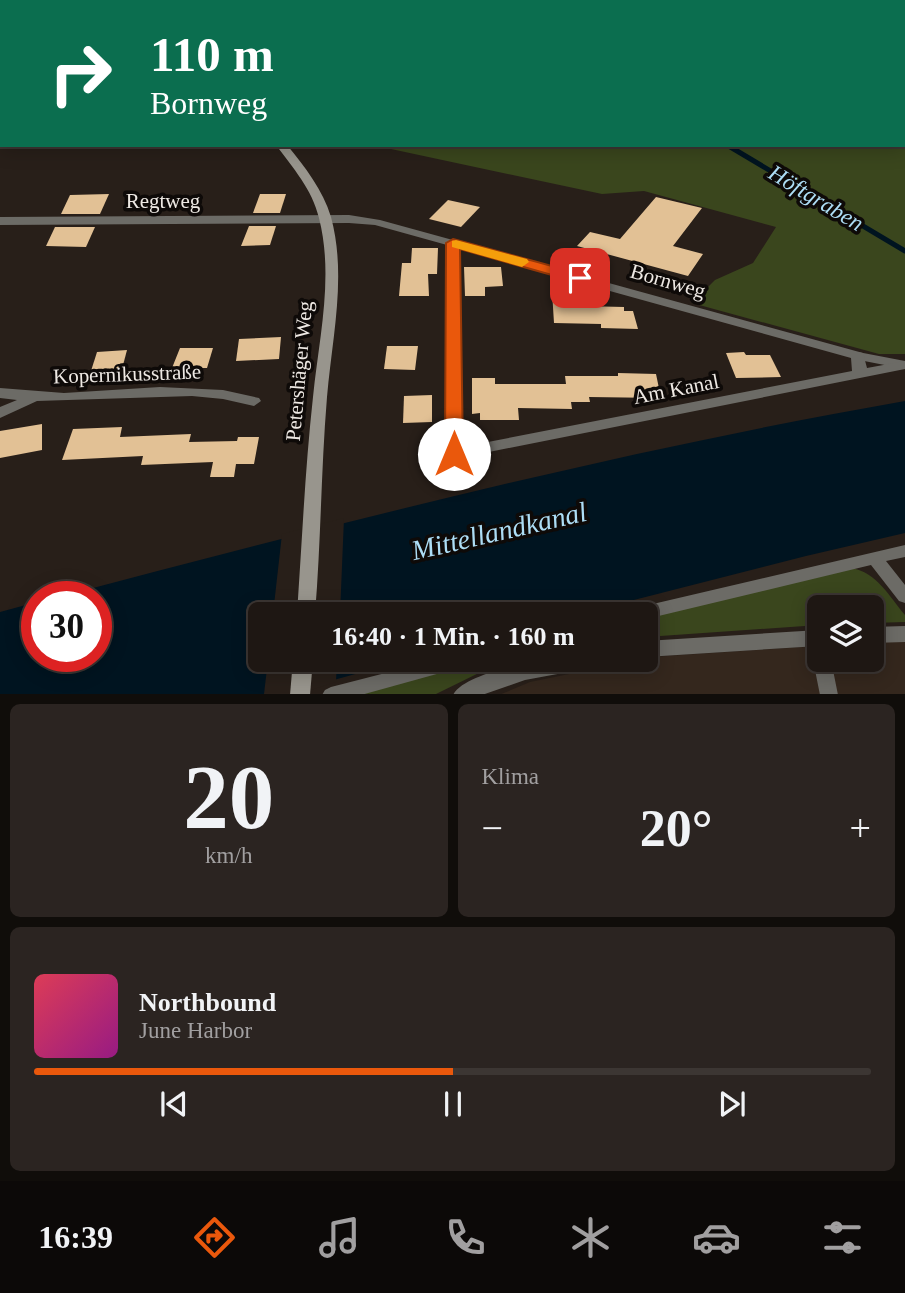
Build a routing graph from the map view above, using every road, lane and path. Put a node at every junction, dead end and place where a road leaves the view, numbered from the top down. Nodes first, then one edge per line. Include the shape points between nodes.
1 (283, 147) edge
2 (326, 220) junction
3 (0, 221) edge
4 (453, 243) junction
5 (858, 356) junction
6 (904, 365) edge
7 (860, 374) junction
8 (0, 393) edge
9 (31, 399) junction
10 (254, 401) dead end
11 (0, 413) edge
12 (905, 551) edge
13 (874, 558) junction
14 (905, 597) edge
15 (307, 602) edge
16 (658, 610) edge
17 (905, 634) edge
18 (884, 635) edge
19 (807, 640) edge
20 (658, 648) edge
21 (302, 672) edge
22 (417, 672) edge
23 (517, 672) edge
24 (824, 672) edge
25 (300, 694) edge
26 (335, 694) edge
27 (465, 694) edge
28 (829, 694) edge

1 - 2 street, Petershäger Weg via 307,177
2 - 3 street, Regtweg
2 - 4 street, Bornweg via 376,222
2 - 15 street, Petershäger Weg via 331,282
4 - 5 street, Bornweg
4 - 7 street, Am Kanal via 454,454
5 - 6 lane
5 - 7 street
6 - 7 street, Am Kanal
8 - 9 street, Kopernikusstraße
9 - 10 street, Kopernikusstraße via 191,392 230,394
9 - 11 street
12 - 13 lane
13 - 14 lane
13 - 16 lane
17 - 18 street
19 - 20 street
21 - 25 street
22 - 26 lane
23 - 27 street via 486,681
24 - 28 lane

